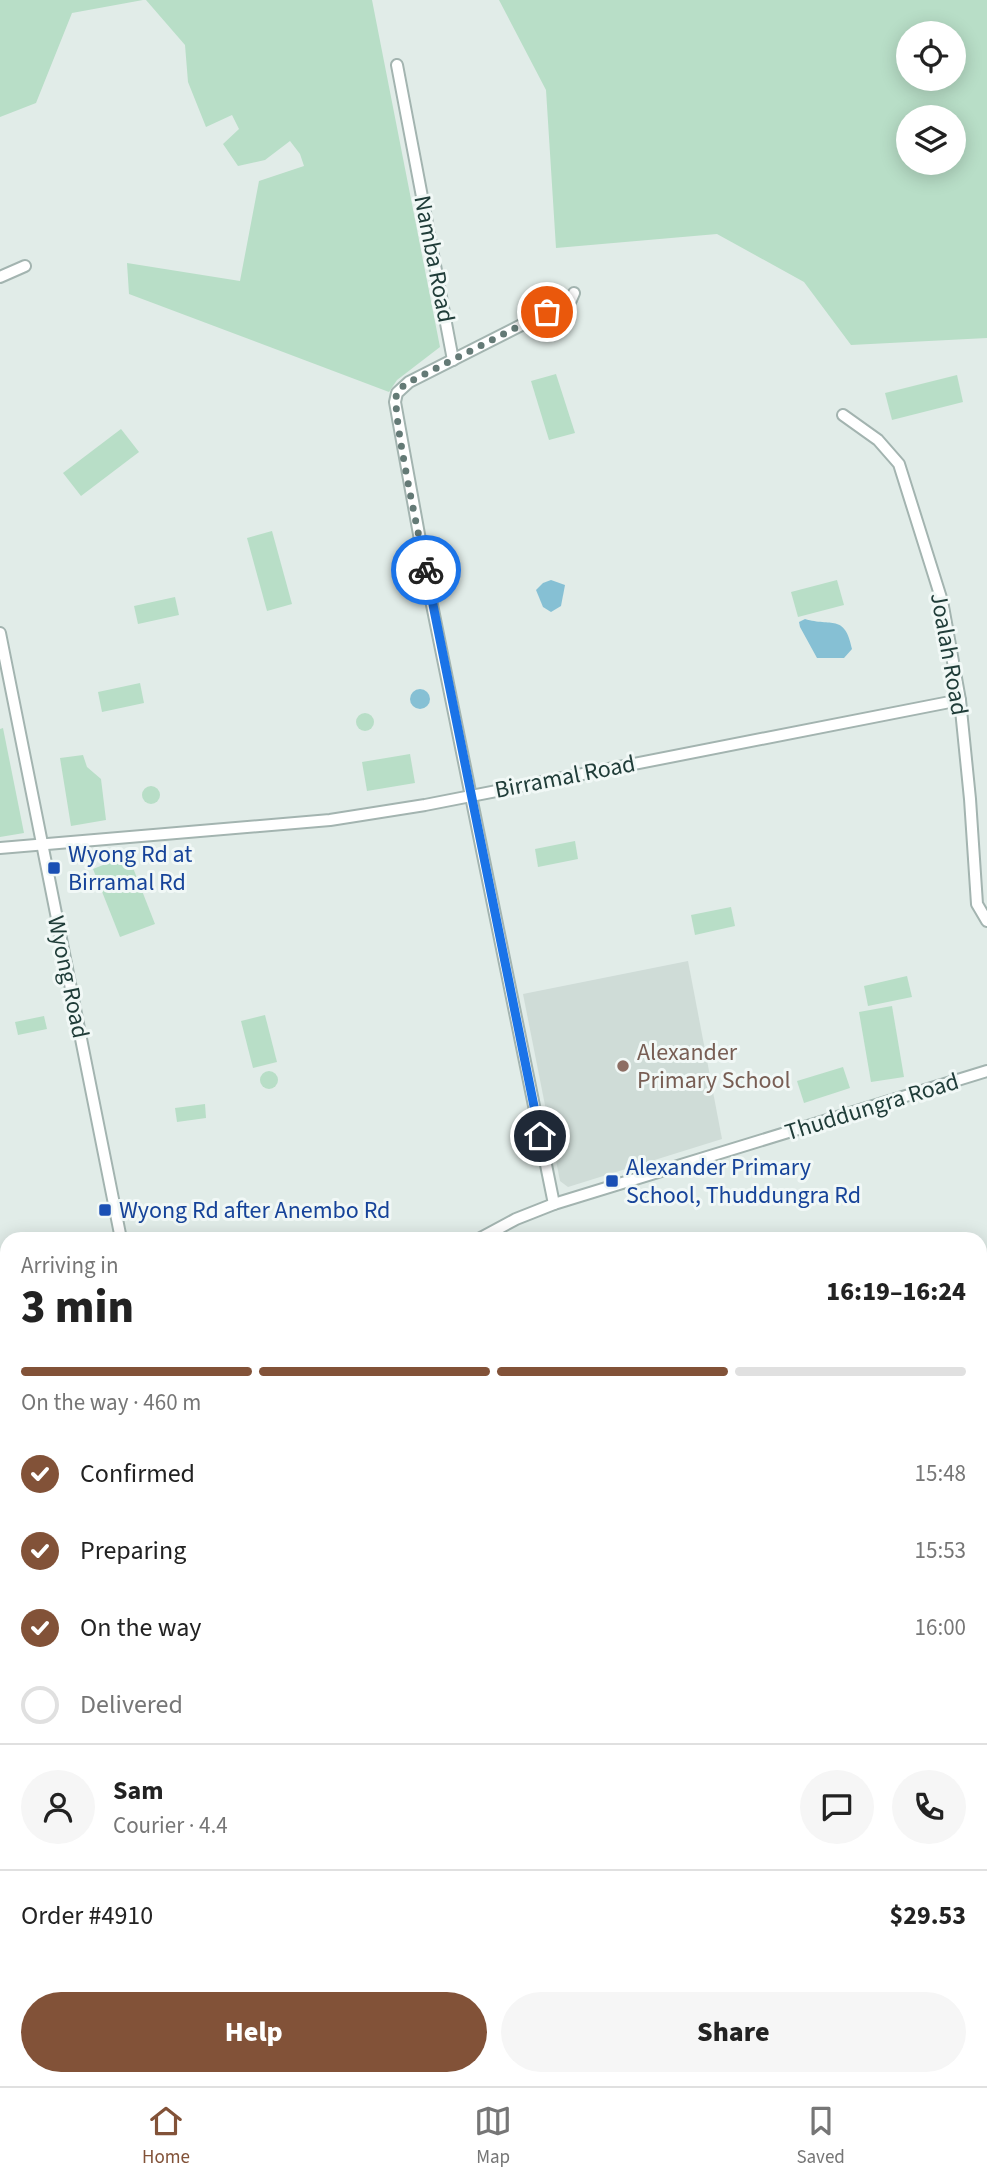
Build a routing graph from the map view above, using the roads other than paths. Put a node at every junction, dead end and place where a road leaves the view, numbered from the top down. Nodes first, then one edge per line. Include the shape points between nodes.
1 (397, 65) dead end
2 (25, 266) dead end
3 (0, 277) edge
4 (574, 293) dead end
5 (453, 360) junction
6 (843, 415) dead end
7 (0, 635) edge
8 (960, 700) junction
9 (472, 795) junction
10 (40, 844) junction
11 (0, 848) edge
12 (987, 921) edge
13 (987, 1071) edge
14 (554, 1204) junction
15 (120, 1232) edge
16 (492, 1232) edge

1 - 5 street, Namba Road
2 - 3 street
4 - 5 street via 571,300
5 - 9 street via 403,386 395,402
6 - 8 street, Joalah Road via 878,440 899,464 942,601
7 - 10 street, Wyong Road
8 - 9 street, Birramal Road
8 - 12 street, Joalah Road via 977,904
9 - 10 street, Birramal Road via 330,820
9 - 14 street
10 - 11 street, Birramal Road
10 - 15 street, Wyong Road
13 - 14 street, Thuddungra Road
14 - 16 street, Thuddungra Road

